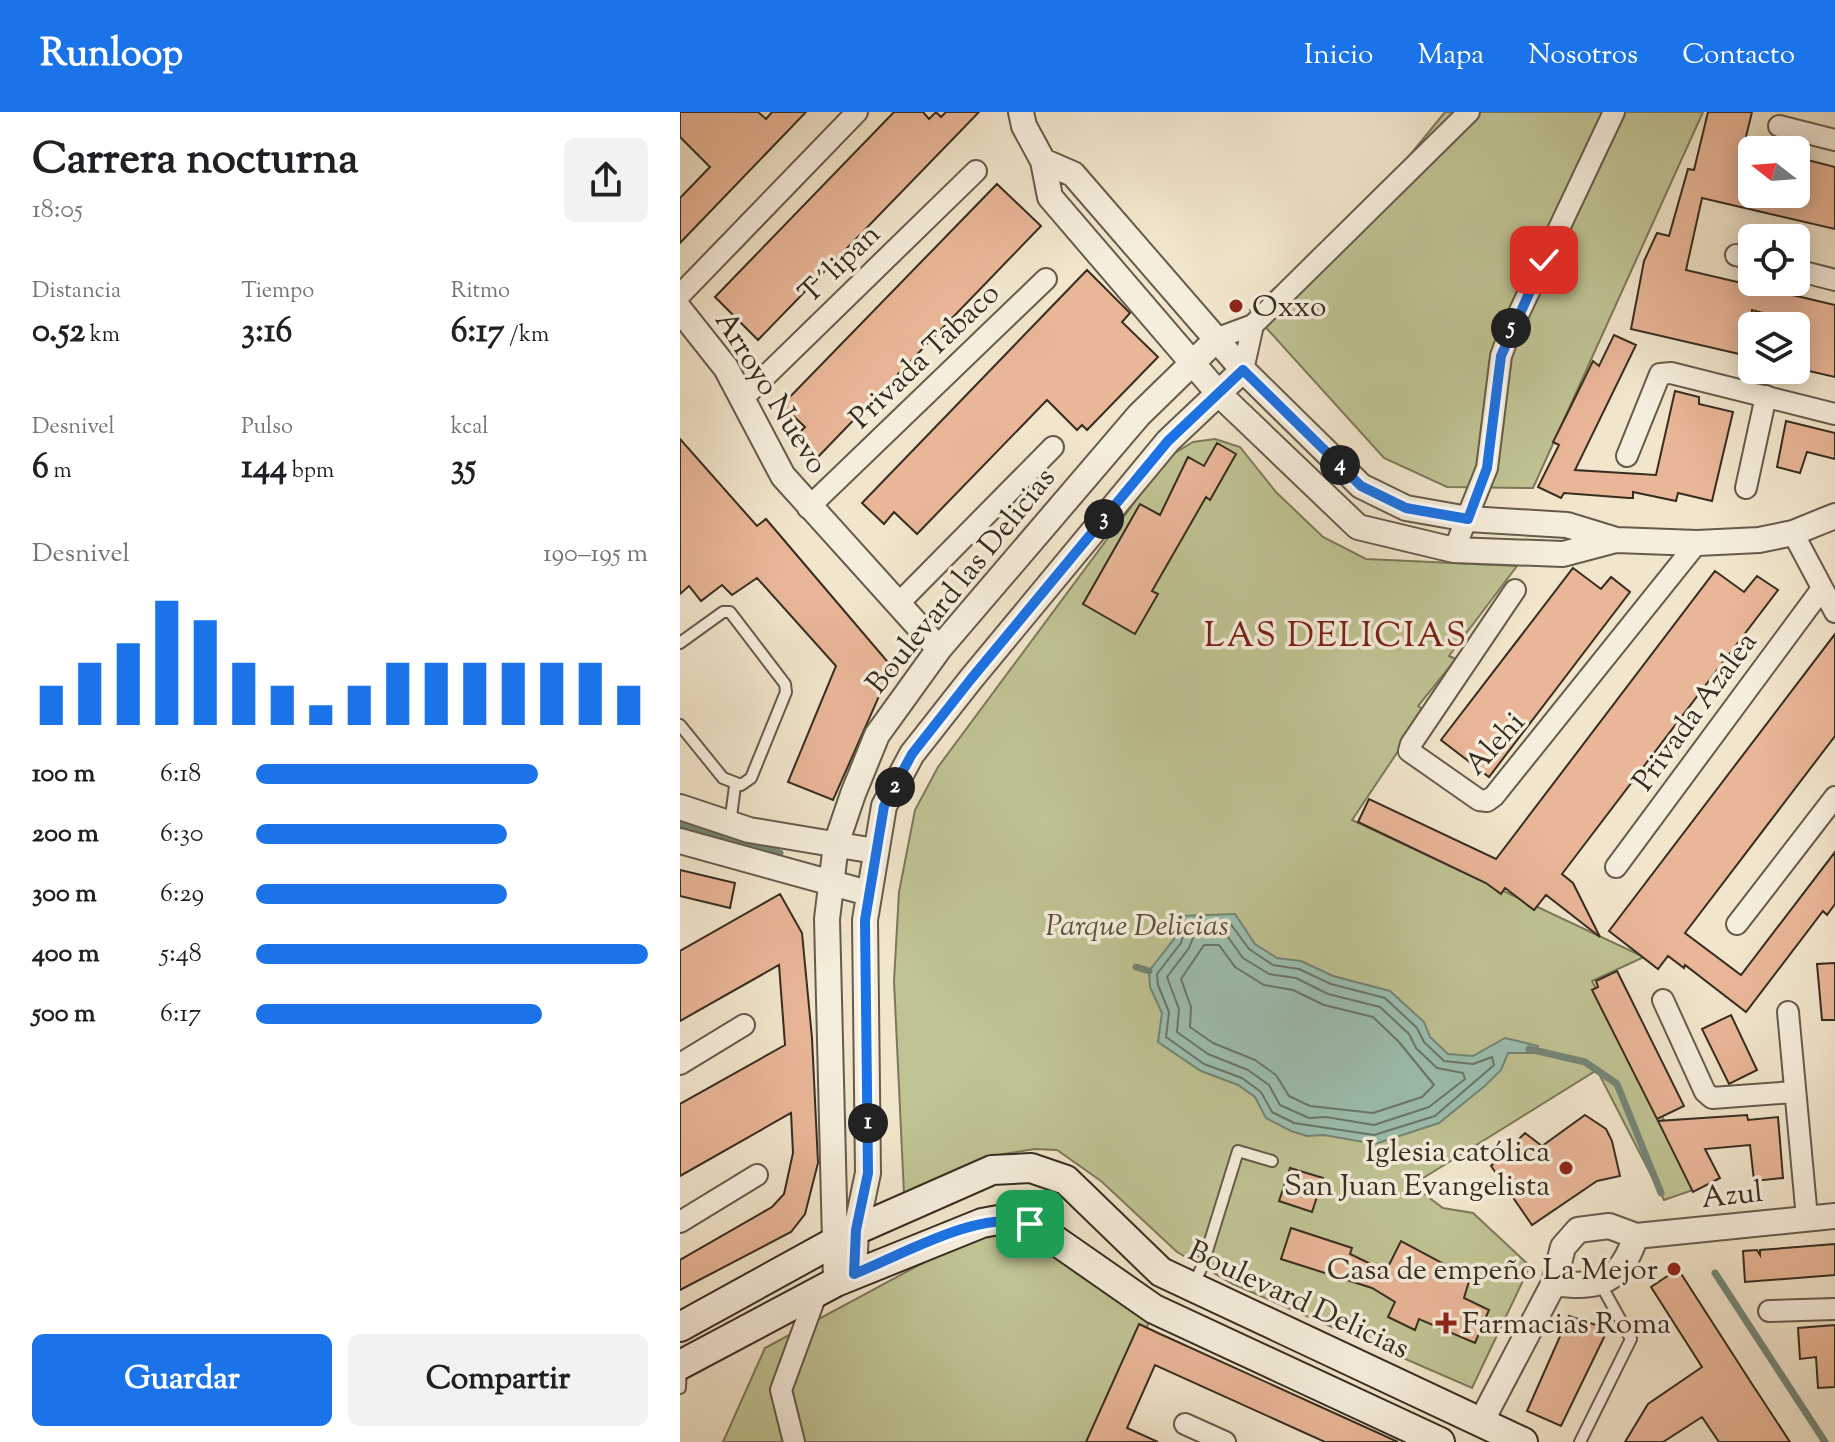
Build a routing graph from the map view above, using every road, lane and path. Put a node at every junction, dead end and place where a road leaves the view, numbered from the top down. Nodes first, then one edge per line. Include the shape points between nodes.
1 (857, 112) edge
2 (1021, 112) edge
3 (1469, 112) edge
4 (1614, 112) edge
5 (1779, 126) dead end
6 (1835, 140) edge
7 (1043, 161) junction
8 (976, 171) dead end
9 (1810, 274) edge
10 (1046, 279) dead end
11 (1835, 280) edge
12 (680, 295) edge
13 (680, 310) edge
14 (1253, 325) junction
15 (1218, 338) junction
16 (1194, 361) junction
17 (1243, 370) junction
18 (1219, 394) junction
19 (1766, 396) junction
20 (743, 398) junction
21 (1835, 414) edge
22 (1053, 447) dead end
23 (1627, 456) dead end
24 (1746, 488) dead end
25 (808, 508) junction
26 (1835, 516) edge
27 (1468, 519) junction
28 (1793, 533) junction
29 (1616, 540) junction
30 (1697, 543) junction
31 (1454, 550) junction
32 (1515, 590) dead end
33 (1821, 590) junction
34 (899, 603) junction
35 (1835, 612) edge
36 (680, 643) edge
37 (939, 649) junction
38 (680, 725) edge
39 (735, 786) junction
40 (1835, 797) edge
41 (680, 807) edge
42 (730, 824) junction
43 (680, 841) edge
44 (836, 844) junction
45 (875, 851) junction
46 (1616, 867) dead end
47 (829, 884) junction
48 (868, 893) junction
49 (1737, 924) dead end
50 (1663, 1000) dead end
51 (1788, 1012) dead end
52 (744, 1025) dead end
53 (680, 1064) edge
54 (1793, 1092) junction
55 (1272, 1161) dead end
56 (757, 1175) dead end
57 (1835, 1216) edge
58 (1807, 1218) junction
59 (680, 1222) edge
60 (845, 1236) junction
61 (1636, 1236) junction
62 (835, 1283) junction
63 (1554, 1283) junction
64 (1600, 1283) junction
65 (1191, 1289) junction
66 (1835, 1309) edge
67 (1769, 1311) dead end
68 (680, 1327) edge
69 (680, 1372) edge
70 (1481, 1422) junction
71 (1185, 1424) dead end
72 (794, 1442) edge
73 (1225, 1442) edge
74 (1440, 1442) edge
75 (1523, 1442) edge
76 (1580, 1442) edge

1 - 12 street
2 - 7 street
3 - 14 street
4 - 27 street via 1501,356 1487,468
5 - 6 street
7 - 15 street via 1073,174
7 - 16 street via 1050,197
8 - 20 street, T´lipan
9 - 11 street
10 - 25 street, Privada Tabaco
13 - 20 street, Arroyo Nuevo via 705,337
14 - 15 street
14 - 17 street
15 - 16 street, Boulevard las Delicias
15 - 17 street
16 - 18 street
16 - 37 street, Boulevard las Delicias via 1139,415
17 - 18 street
17 - 27 street via 1361,486 1406,508
18 - 31 street via 1358,527
18 - 45 street via 1168,441 912,754 884,806
19 - 21 street
19 - 23 street via 1660,374
19 - 24 street
20 - 25 street, Arroyo Nuevo via 783,476
22 - 34 street
25 - 34 street, Arroyo Nuevo
26 - 28 street
27 - 29 street via 1567,525
27 - 31 street
28 - 30 street
28 - 33 street
29 - 30 street
29 - 31 street via 1563,554
30 - 32 street, Alehi via 1494,796 1479,800 1409,751
33 - 35 street
33 - 46 street, Privada Azalea
34 - 37 street, Arroyo Nuevo
36 - 39 lane via 730,612 785,684 785,699 751,778
37 - 44 street, Boulevard las Delicias via 877,735
38 - 39 lane
39 - 42 lane
40 - 49 street
41 - 42 street
42 - 44 street
43 - 47 street
44 - 45 street
44 - 47 street, Boulevard las Delicias
45 - 48 street
47 - 48 street
47 - 60 street, Boulevard las Delicias
48 - 60 street via 868,1173
50 - 54 street via 1712,1098
51 - 54 street
52 - 53 street
54 - 58 street
55 - 65 lane via 1238,1151
56 - 59 street
57 - 58 street, Azul
58 - 61 street, Azul
60 - 62 street
60 - 65 main road, Boulevard Delicias via 992,1170 1031,1168 1066,1180 1161,1272
60 - 68 main road, Boulevard Delicias
61 - 63 street, Azul via 1609,1226 1578,1230 1558,1258
61 - 64 street via 1623,1267
62 - 69 main road
62 - 72 street via 781,1390
62 - 74 main road via 982,1223 1009,1218 1045,1233 1154,1309
63 - 64 street
63 - 70 street, Azul
64 - 76 lane via 1631,1339
65 - 70 main road, Boulevard Delicias
66 - 67 street
70 - 75 main road, Boulevard Delicias
71 - 73 street

